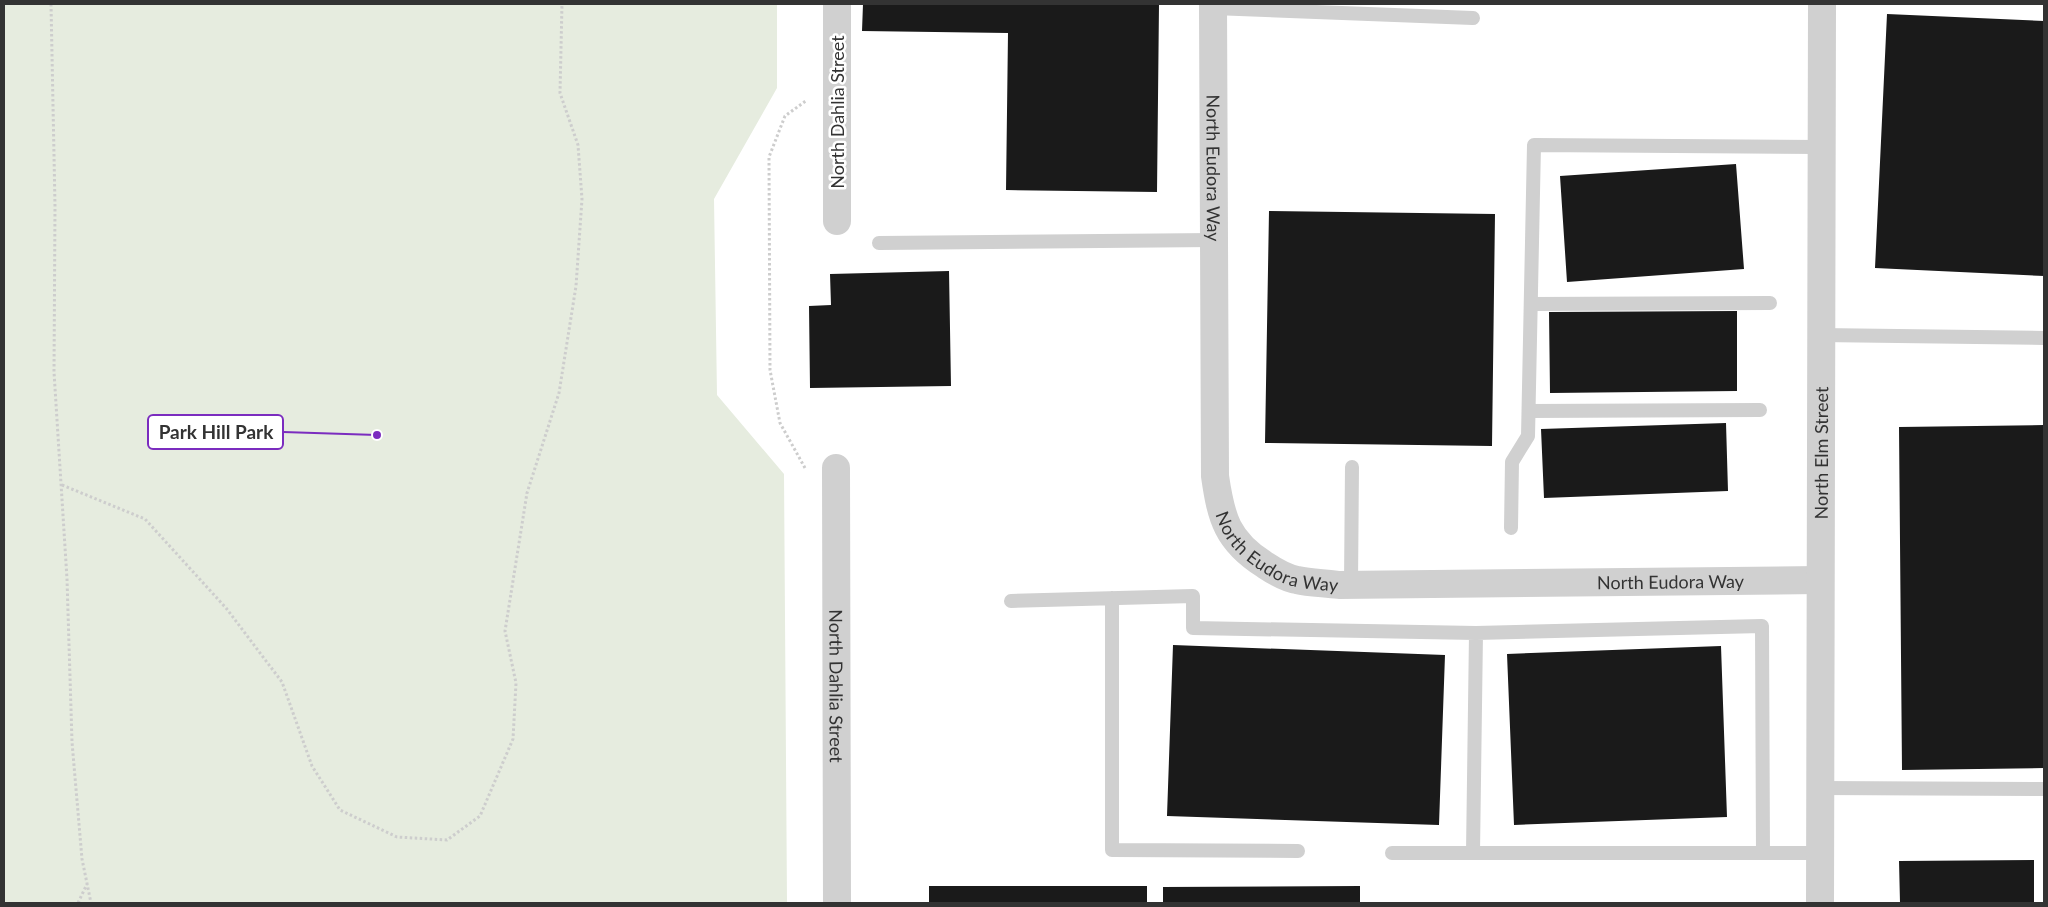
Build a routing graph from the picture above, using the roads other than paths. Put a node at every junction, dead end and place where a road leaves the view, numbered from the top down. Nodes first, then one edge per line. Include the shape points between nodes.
1 (837, 4) edge
2 (1822, 4) edge
3 (1213, 6) edge
4 (1473, 18) dead end
5 (1821, 147) junction
6 (837, 221) dead end
7 (1214, 240) junction
8 (879, 243) dead end
9 (1770, 303) dead end
10 (1531, 304) junction
11 (1820, 336) junction
12 (2044, 338) edge
13 (1760, 410) dead end
14 (1529, 411) junction
15 (1352, 467) dead end
16 (836, 468) dead end
17 (1511, 528) dead end
18 (1819, 580) junction
19 (1351, 584) junction
20 (1112, 598) junction
21 (1011, 601) dead end
22 (1476, 633) junction
23 (1820, 788) junction
24 (2044, 789) edge
25 (1298, 851) dead end
26 (1392, 853) dead end
27 (1473, 853) junction
28 (1763, 853) junction
29 (1820, 853) junction
30 (837, 903) edge
31 (1820, 903) edge

1 - 6 street, North Dahlia Street
2 - 5 street, North Elm Street
3 - 4 lane
3 - 7 street, North Eudora Way
5 - 10 lane via 1534,145
5 - 11 street, North Elm Street
7 - 8 lane
7 - 19 street, North Eudora Way via 1215,476 1219,505 1232,537 1273,571 1295,580
9 - 10 lane
10 - 14 lane
11 - 12 lane
11 - 18 street, North Elm Street
13 - 14 lane
14 - 17 lane via 1528,436 1512,462
15 - 19 lane
16 - 30 street, North Dahlia Street
18 - 19 street, North Eudora Way
18 - 23 street, North Elm Street
20 - 21 lane
20 - 22 lane via 1193,596 1193,628
20 - 25 lane via 1112,850
22 - 27 lane
22 - 28 lane via 1762,626
23 - 24 lane
23 - 29 street, North Elm Street
26 - 27 lane
27 - 28 lane
28 - 29 lane
29 - 31 street, North Elm Street

